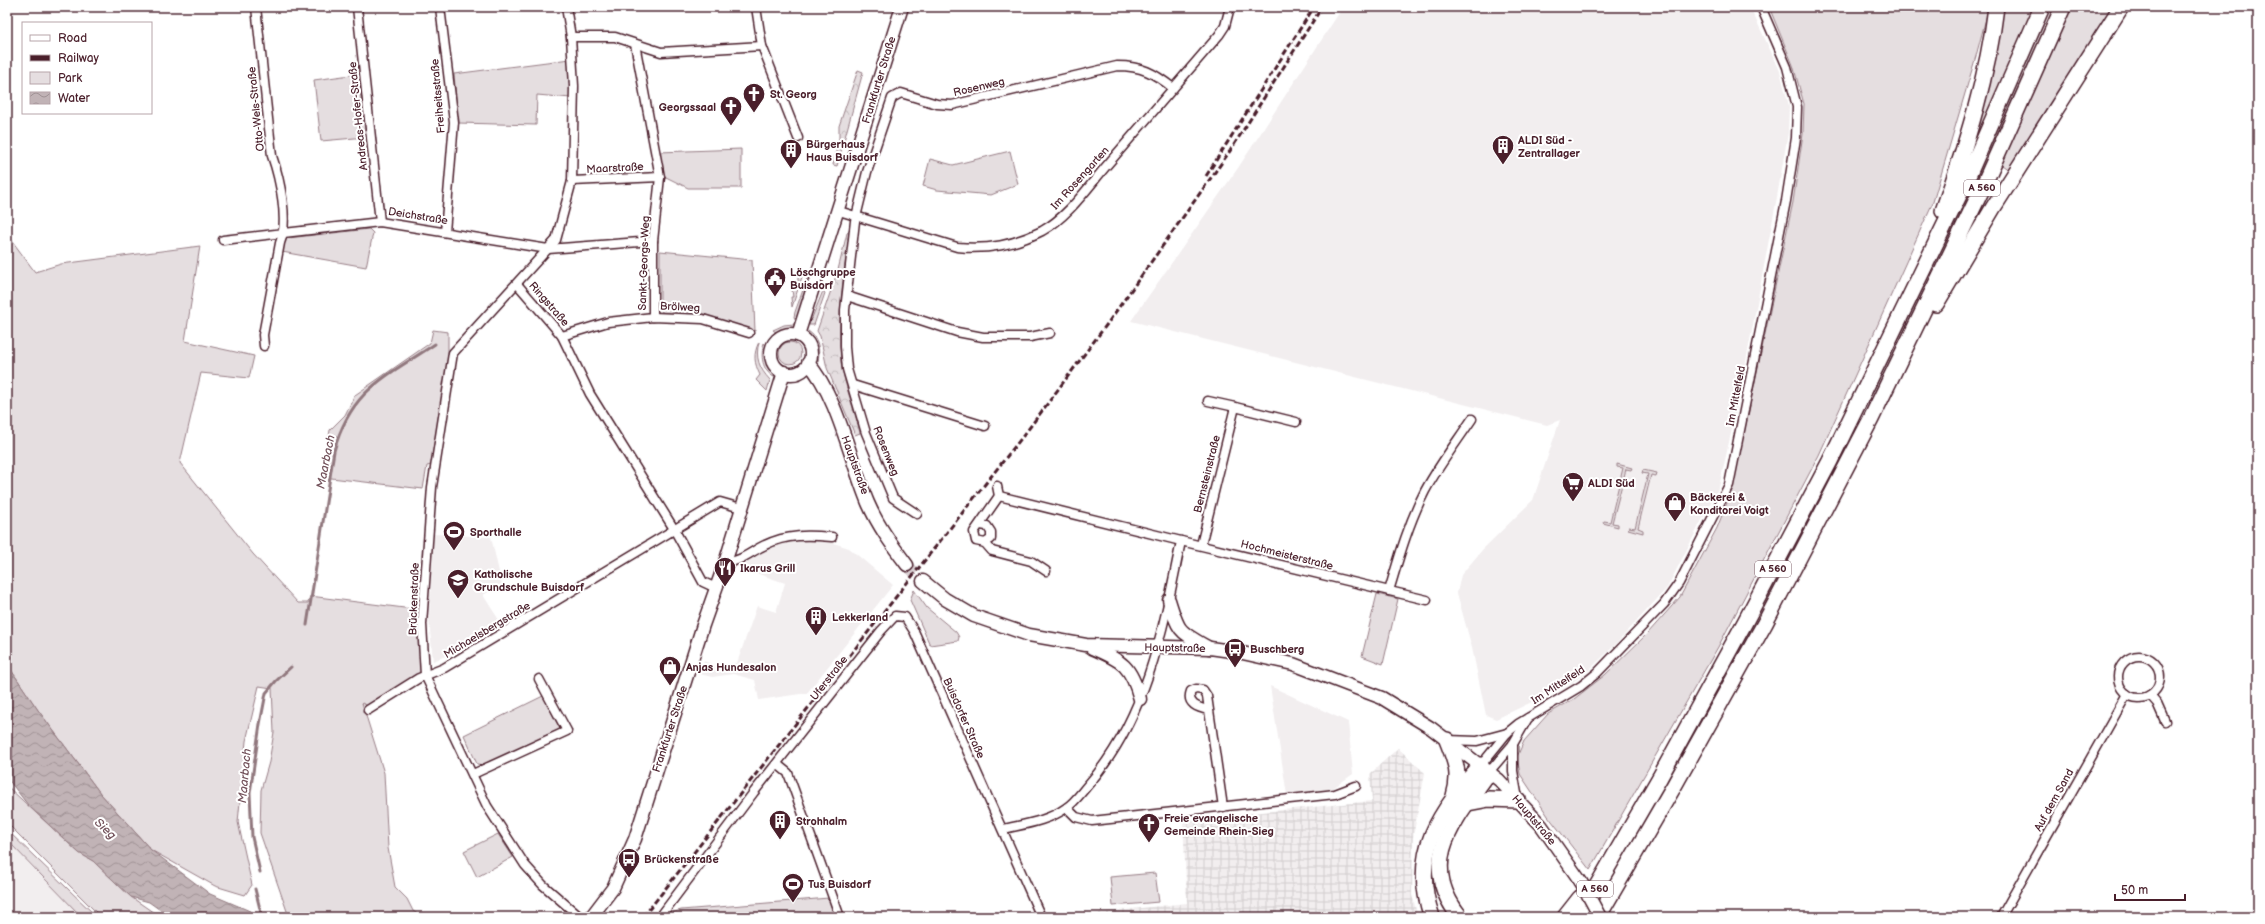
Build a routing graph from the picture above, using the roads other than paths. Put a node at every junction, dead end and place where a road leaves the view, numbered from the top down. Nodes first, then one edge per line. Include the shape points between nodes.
1 (256, 7) edge
2 (357, 7) edge
3 (440, 7) edge
4 (566, 7) edge
5 (756, 7) edge
6 (902, 7) edge
7 (1230, 7) edge
8 (1761, 7) edge
9 (1996, 7) edge
10 (2042, 7) edge
11 (2063, 7) edge
12 (2121, 7) edge
13 (2128, 7) edge
14 (2109, 28) junction
15 (571, 37) junction
16 (635, 44) junction
17 (762, 46) junction
18 (1173, 88) junction
19 (798, 138) dead end
20 (660, 177) junction
21 (572, 181) junction
22 (839, 211) junction
23 (857, 216) junction
24 (380, 222) junction
25 (285, 232) junction
26 (446, 232) junction
27 (223, 240) dead end
28 (653, 241) junction
29 (548, 249) junction
30 (1921, 270) junction
31 (516, 284) junction
32 (847, 296) junction
33 (653, 317) junction
34 (749, 333) dead end
35 (1050, 333) dead end
36 (798, 335) junction
37 (562, 336) junction
38 (264, 346) dead end
39 (808, 363) junction
40 (1896, 367) junction
41 (784, 372) junction
42 (853, 385) junction
43 (1208, 401) dead end
44 (1235, 407) junction
45 (1472, 419) dead end
46 (1296, 422) dead end
47 (985, 426) dead end
48 (997, 486) dead end
49 (999, 496) junction
50 (741, 508) junction
51 (917, 514) dead end
52 (980, 525) junction
53 (674, 530) junction
54 (832, 537) dead end
55 (1181, 540) junction
56 (985, 543) junction
57 (1201, 545) junction
58 (725, 563) junction
59 (907, 565) tunnel mouth
60 (1046, 570) dead end
61 (922, 581) tunnel mouth
62 (716, 588) junction
63 (1388, 591) junction
64 (1169, 600) junction
65 (1427, 600) dead end
66 (905, 616) joint
67 (1086, 646) junction
68 (1157, 647) junction
69 (1210, 648) junction
70 (425, 675) junction
71 (539, 679) dead end
72 (2127, 694) junction
73 (2150, 695) junction
74 (1140, 699) junction
75 (368, 710) dead end
76 (1209, 710) dead end
77 (1528, 718) junction
78 (2164, 721) dead end
79 (1507, 733) junction
80 (1447, 740) junction
81 (1513, 744) junction
82 (777, 764) junction
83 (1485, 769) junction
84 (473, 774) junction
85 (1356, 786) dead end
86 (1454, 796) junction
87 (1518, 800) junction
88 (1468, 803) junction
89 (1223, 807) junction
90 (1067, 808) junction
91 (1004, 829) junction
92 (1611, 861) junction
93 (580, 917) edge
94 (591, 917) edge
95 (660, 917) edge
96 (840, 917) edge
97 (1041, 917) edge
98 (1432, 917) edge
99 (1460, 917) edge
100 (1565, 917) edge
101 (1578, 917) edge
102 (1599, 917) edge
103 (2002, 917) edge

1 - 25 street, Otto-Wels-Straße via 272,156 279,175
2 - 24 street, Andreas-Hofer-Straße
3 - 26 street, Freiheitsstraße via 454,122
4 - 15 street, Ringstraße
5 - 17 street
6 - 22 main road, Frankfurter Straße
7 - 18 street, Im Rosengarten via 1225,26 1219,35
8 - 77 street, Im Mittelfeld via 1787,67 1797,107 1796,138 1786,201 1729,485 1679,583 1664,604 1597,673 1581,686
9 - 30 highway via 1987,63 1962,153
10 - 30 highway, A 560 via 1965,183
11 - 40 highway, A 560 via 1981,191
12 - 14 highway
13 - 14 highway
14 - 40 highway via 1993,208
15 - 16 street via 615,37
15 - 21 street, Ringstraße via 574,86
16 - 17 street via 661,52
16 - 20 street, Sankt-Georgs-Weg
17 - 19 street
18 - 23 street, Im Rosengarten via 1062,216 1043,230 1017,242 978,249 957,247
18 - 23 street, Rosenweg via 1148,71 1134,66 1117,66 952,105 937,104 902,93 896,94 892,98 867,172
20 - 21 street, Maarstraße
20 - 28 street, Sankt-Georgs-Weg
21 - 29 street, Ringstraße via 556,240
22 - 23 street, Im Rosengarten
22 - 36 main road, Frankfurter Straße
23 - 32 street, Rosenweg
24 - 25 street, Deichstraße
24 - 26 street, Deichstraße
25 - 27 street, Deichstraße
25 - 38 street via 280,243 263,335
26 - 29 street, Deichstraße
28 - 29 street, Deichstraße
28 - 33 street, Sankt-Georgs-Weg
29 - 31 street, Ringstraße
30 - 92 highway, A 560 via 1822,476 1745,622
31 - 37 street, Ringstraße
31 - 70 street, Brückenstraße via 453,353 432,487 422,624
32 - 35 street via 957,332 983,337 1030,337
32 - 42 street, Rosenweg via 845,347 847,369
33 - 34 street, Brölweg via 703,319
33 - 37 street, Brölweg via 608,322
36 - 39 main road via 808,344
36 - 41 main road via 781,336 773,345 771,358
37 - 53 street, Ringstraße via 590,394
39 - 41 main road via 801,371 789,374
39 - 59 main road, Hauptstraße via 816,371 830,397 868,504 883,533
40 - 102 highway, A 560 via 1765,623
41 - 50 main road, Frankfurter Straße
42 - 47 street
42 - 51 street, Rosenweg via 866,433 893,498
43 - 44 street
44 - 46 street
44 - 57 street, Bernsteinstraße
45 - 63 street via 1425,490 1403,543
48 - 49 street
49 - 52 street
49 - 55 street, Hochmeisterstraße
50 - 53 street, Michaelsbergstraße via 720,502
50 - 58 main road, Frankfurter Straße
52 - 56 street via 974,530 974,537 978,542
52 - 56 street via 987,526 992,532 991,539
53 - 62 street, Ringstraße via 703,582
53 - 70 street, Michaelsbergstraße via 444,668
54 - 58 street via 789,536
55 - 57 street, Hochmeisterstraße
55 - 64 street
56 - 60 street via 992,551 1031,561
57 - 63 street, Hochmeisterstraße
58 - 62 main road, Frankfurter Straße
61 - 67 main road, Hauptstraße via 945,599 974,616 1029,635
62 - 94 main road, Frankfurter Straße via 635,839 621,874
63 - 65 street, Hochmeisterstraße
64 - 68 street
64 - 69 main road via 1177,627
66 - 82 street, Uferstraße via 895,616 881,631
66 - 91 street, Buisdorfer Straße via 914,631 985,793
67 - 68 main road, Hauptstraße
67 - 74 main road via 1118,659 1126,666 1134,678
68 - 69 main road, Hauptstraße
68 - 74 street
69 - 80 main road, Hauptstraße via 1292,664 1375,695
70 - 75 street, Michaelsbergstraße
70 - 84 street, Brückenstraße
71 - 84 street via 567,731
72 - 73 street via 2138,698
72 - 73 street via 2118,683 2118,669 2127,659 2140,656 2152,661 2159,672 2158,685
72 - 103 street, Auf dem Sand
73 - 78 street via 2157,703
74 - 90 street via 1110,759
76 - 89 street
77 - 79 street, Im Mittelfeld
77 - 81 street, Im Mittelfeld
79 - 80 street via 1477,741
79 - 83 street, Im Mittelfeld
80 - 83 main road, Hauptstraße
80 - 86 highway via 1457,766 1458,781
81 - 83 street, Im Mittelfeld
81 - 87 street, Im Mittelfeld via 1513,771
82 - 95 street, Uferstraße
82 - 96 street via 788,772
83 - 86 highway
83 - 87 main road, Hauptstraße
83 - 88 highway
84 - 93 street, Brückenstraße via 488,806 525,865 543,885
85 - 89 street via 1335,794
86 - 98 highway via 1430,838 1425,858 1423,877
87 - 88 highway via 1489,799
87 - 102 main road, Hauptstraße, bridge via 1541,825 1581,882
88 - 99 highway via 1452,826 1440,860 1439,878 1450,906
89 - 90 street via 1092,821 1076,817
90 - 91 street via 1046,819
91 - 97 street, Buisdorfer Straße
92 - 100 highway via 1598,871
92 - 101 highway, A 560

